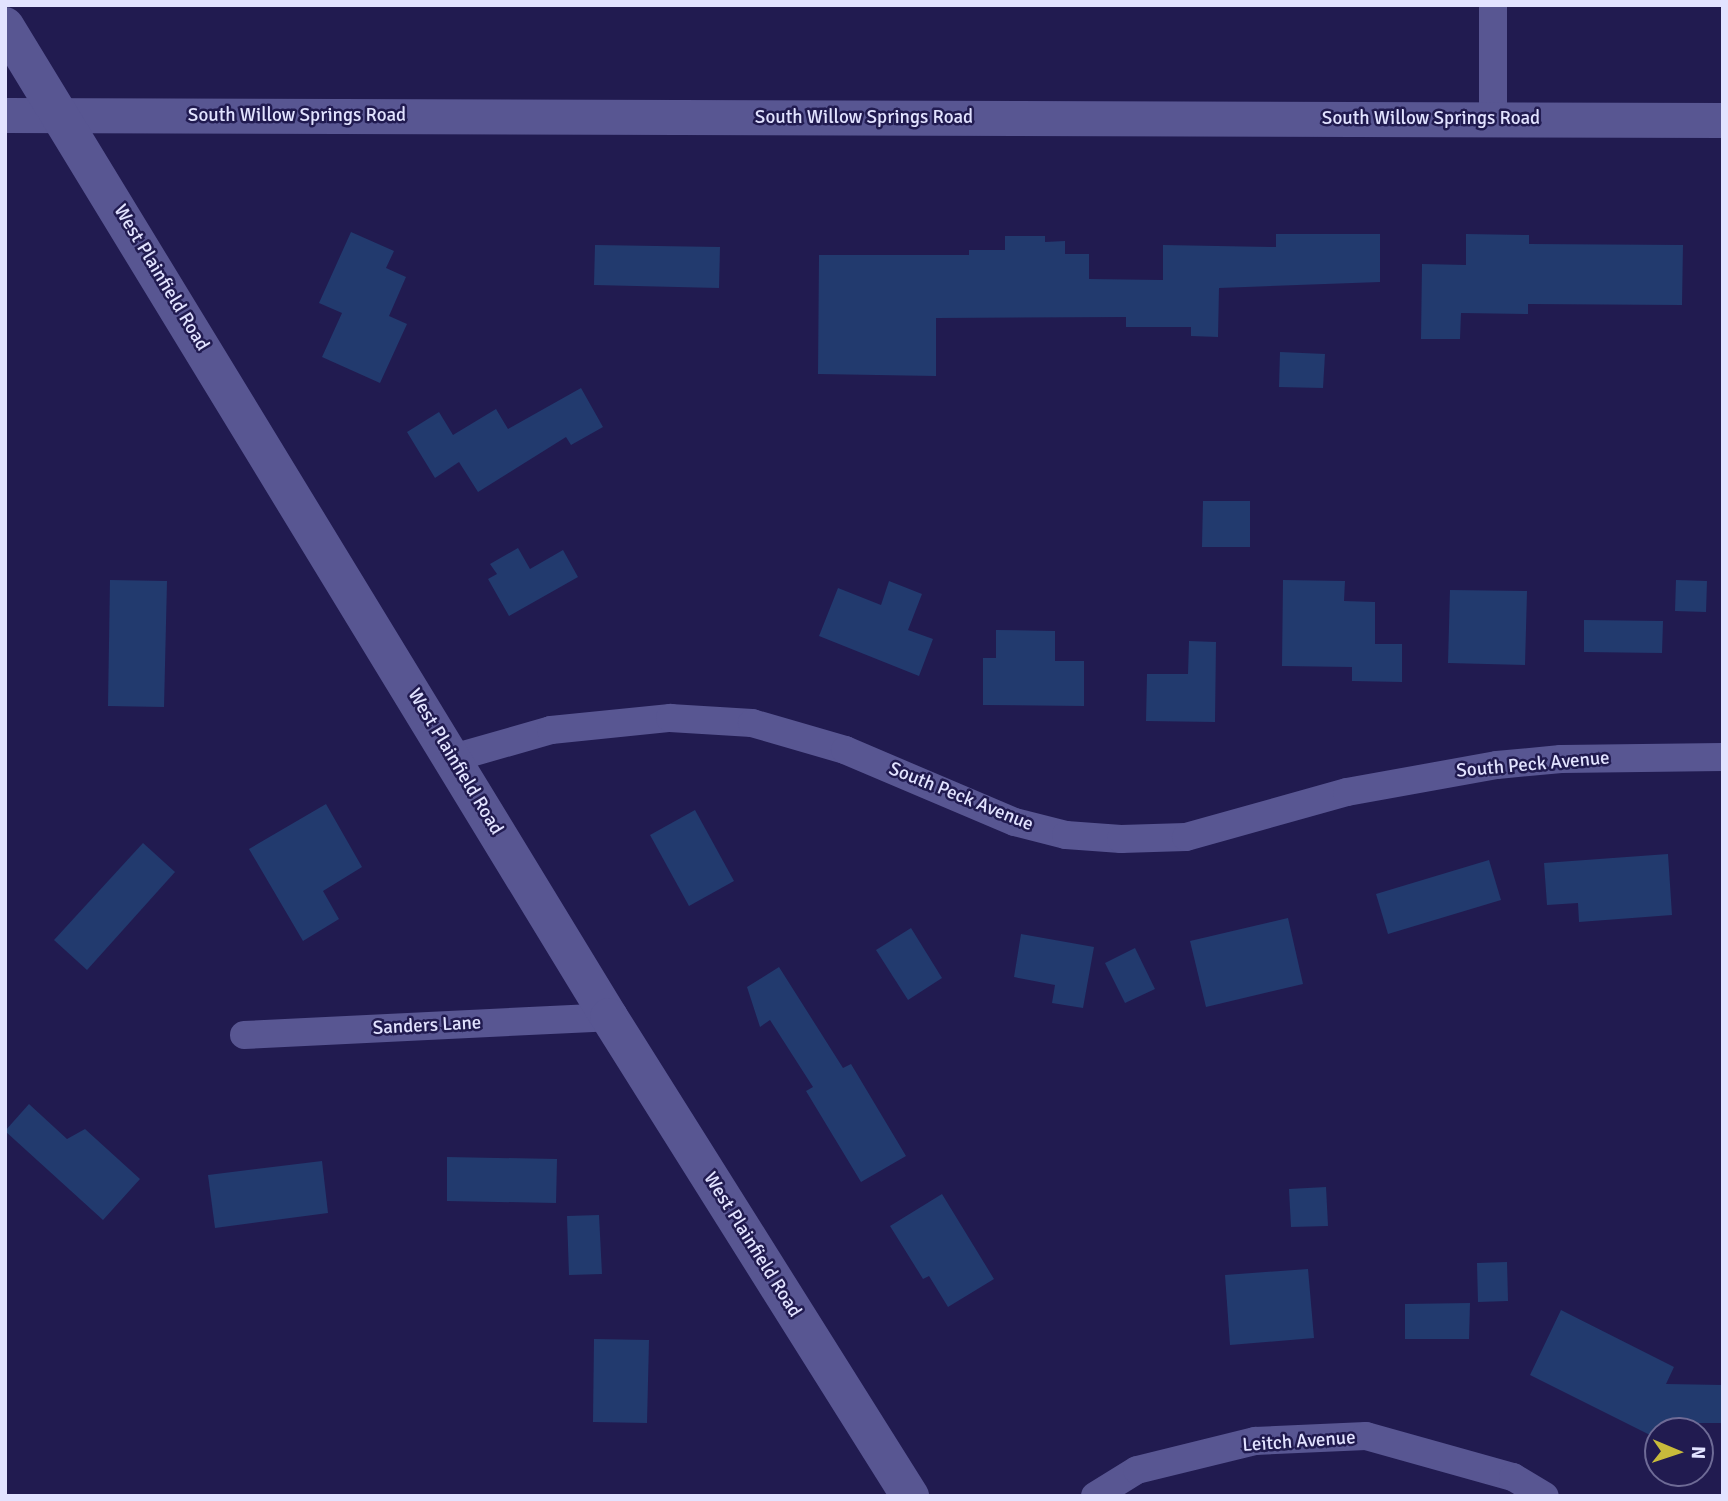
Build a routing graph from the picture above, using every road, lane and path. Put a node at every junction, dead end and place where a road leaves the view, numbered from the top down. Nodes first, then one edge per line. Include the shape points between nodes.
1 (1493, 5) edge
2 (5, 26) edge
3 (5, 115) edge
4 (62, 115) junction
5 (1493, 119) junction
6 (1723, 120) edge
7 (1723, 757) edge
8 (453, 758) junction
9 (609, 1017) junction
10 (244, 1035) dead end
11 (910, 1496) edge
12 (1095, 1496) edge
13 (1545, 1496) edge

1 - 5 street
2 - 4 main road, West Plainfield Road
3 - 4 street, South Willow Springs Road
4 - 5 street, South Willow Springs Road
4 - 8 main road, West Plainfield Road
5 - 6 street, South Willow Springs Road
7 - 8 street, South Peck Avenue via 1497,765 1347,792 1186,838 1121,839 1066,835 1015,822 845,750 752,723 670,718 551,730
8 - 9 main road, West Plainfield Road
9 - 10 street, Sanders Lane
9 - 11 main road, West Plainfield Road
12 - 13 street, Leitch Avenue via 1137,1470 1255,1441 1366,1436 1513,1477

